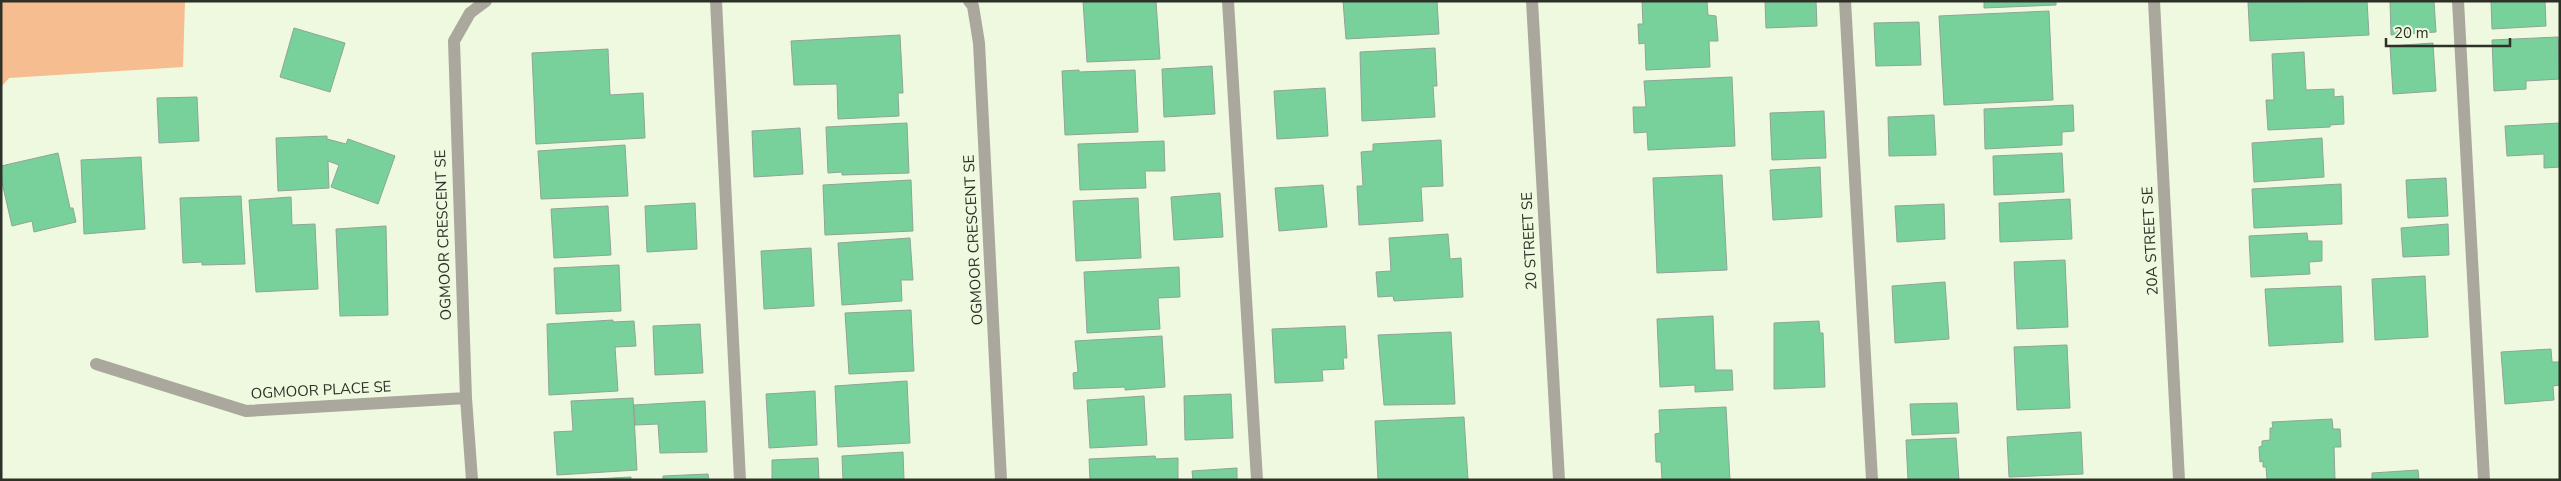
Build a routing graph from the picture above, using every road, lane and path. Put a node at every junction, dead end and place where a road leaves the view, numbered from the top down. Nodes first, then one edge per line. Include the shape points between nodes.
1 (486, 1) edge
2 (716, 1) edge
3 (969, 1) edge
4 (1228, 1) edge
5 (1532, 1) edge
6 (1845, 1) edge
7 (2154, 1) edge
8 (2458, 1) edge
9 (96, 364) dead end
10 (466, 398) junction
11 (472, 480) edge
12 (740, 480) edge
13 (1001, 480) edge
14 (1257, 480) edge
15 (1559, 480) edge
16 (1872, 480) edge
17 (2179, 480) edge
18 (2484, 480) edge

1 - 10 street, OGMOOR CRESCENT SE via 470,13 454,41
2 - 12 street
3 - 13 street, OGMOOR CRESCENT SE via 973,6 980,43
4 - 14 street
5 - 15 street, 20 STREET SE
6 - 16 street
7 - 17 street, 20A STREET SE
8 - 18 street
9 - 10 street, OGMOOR PLACE SE via 246,411
10 - 11 street, OGMOOR CRESCENT SE

